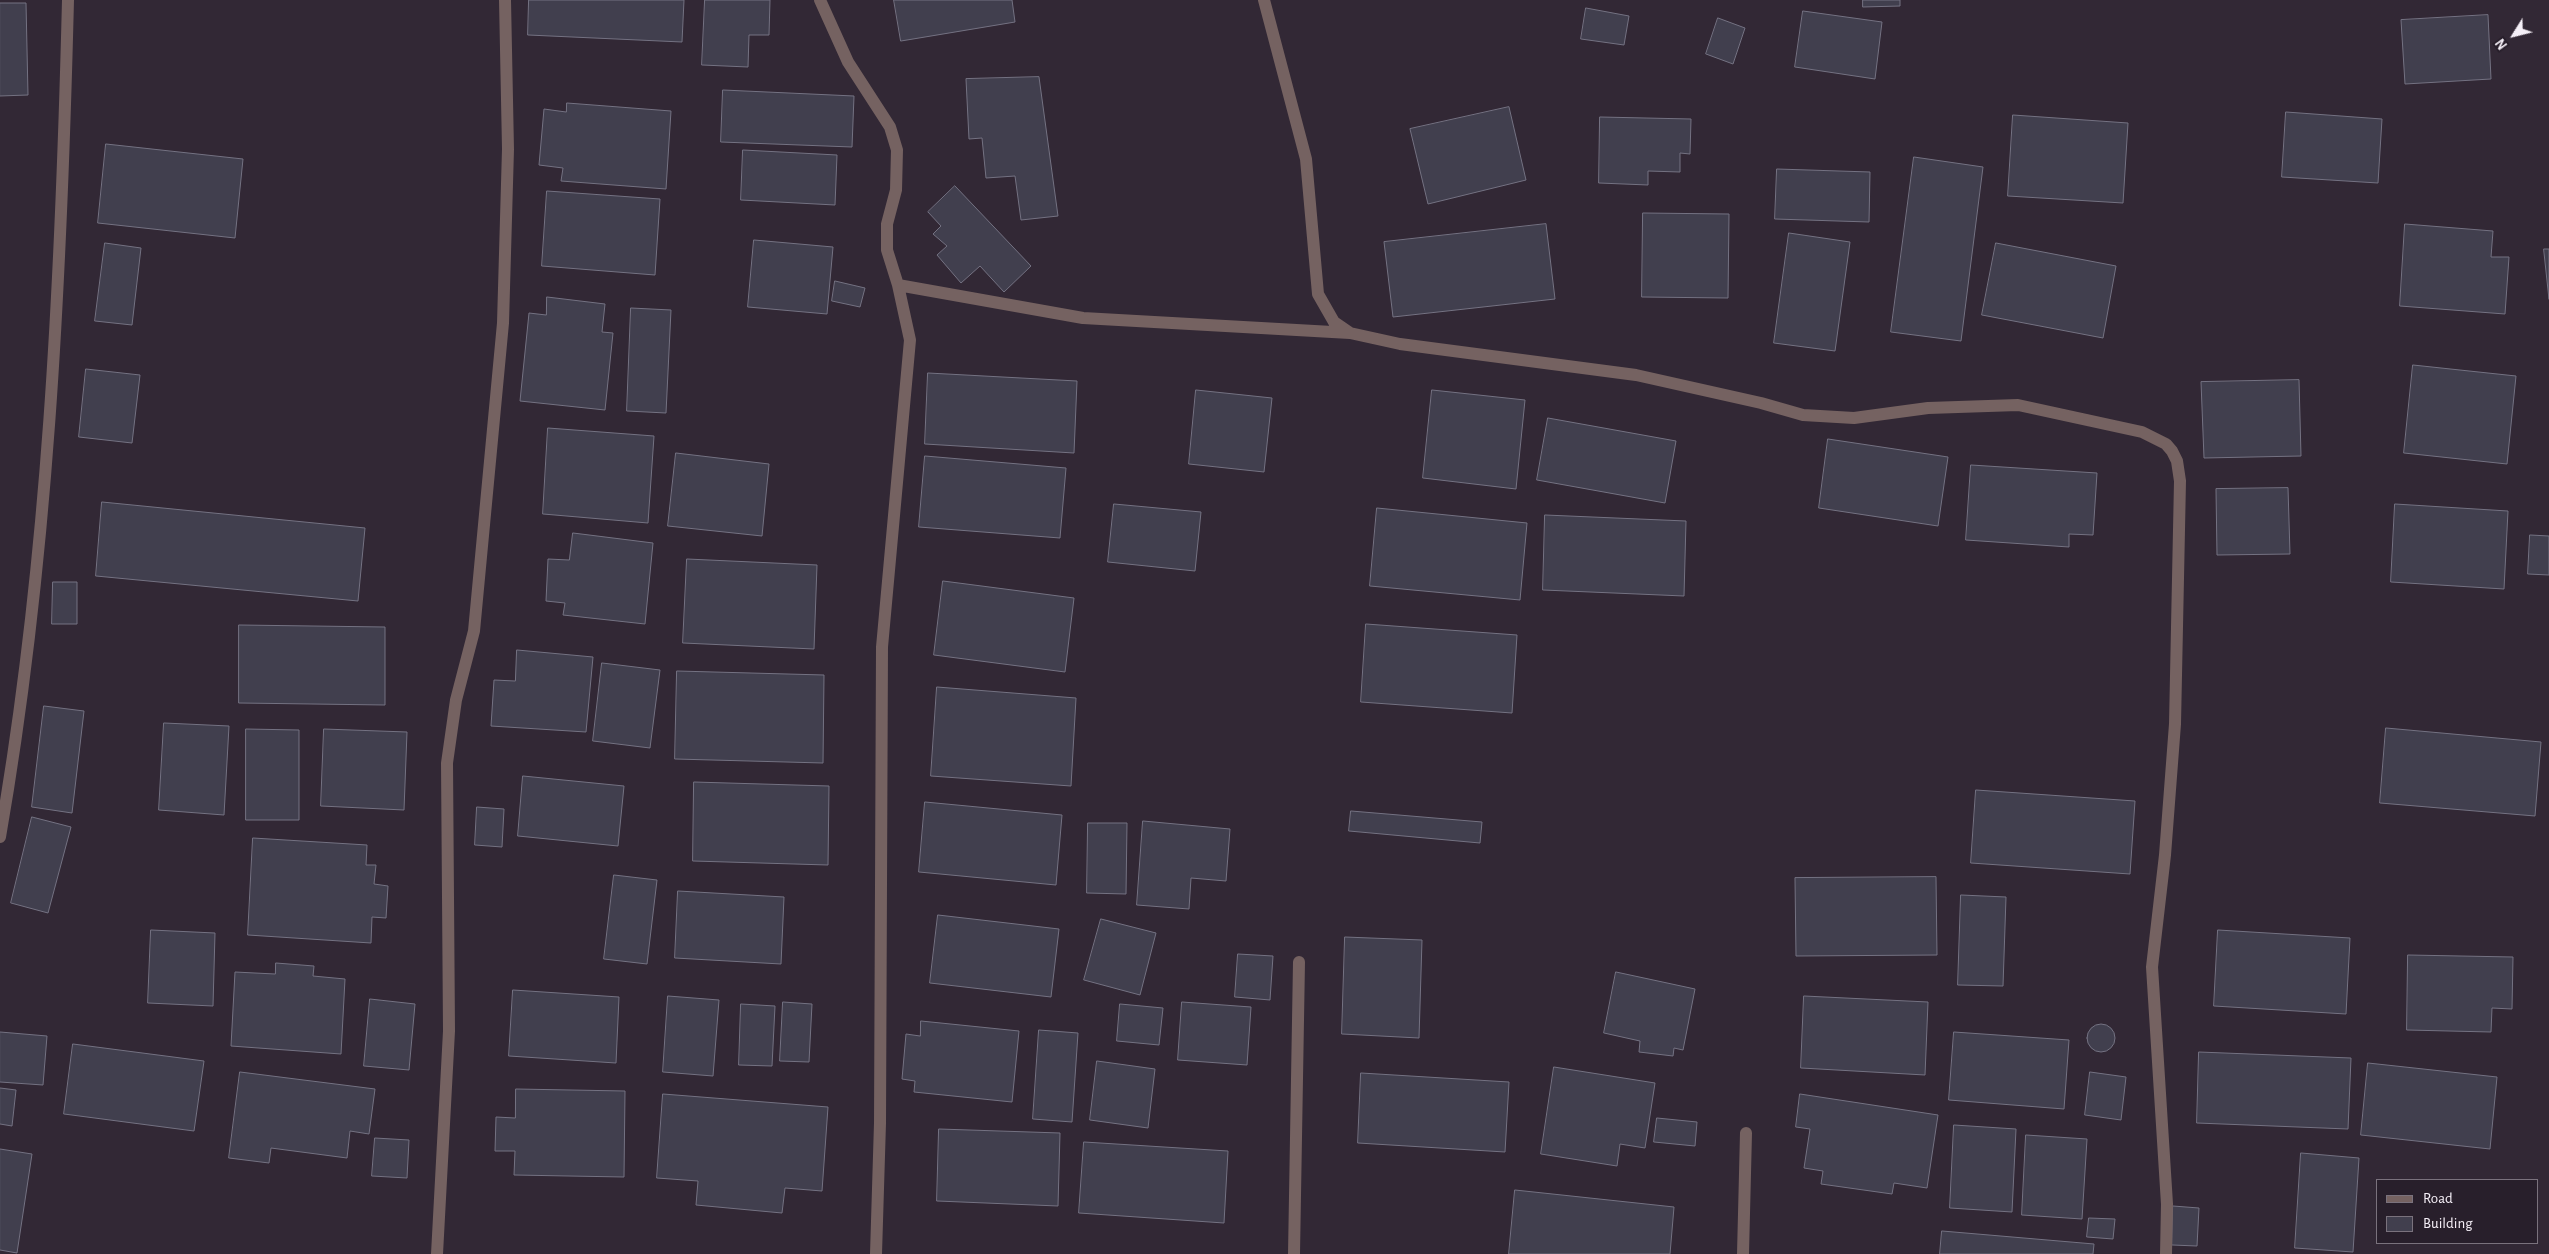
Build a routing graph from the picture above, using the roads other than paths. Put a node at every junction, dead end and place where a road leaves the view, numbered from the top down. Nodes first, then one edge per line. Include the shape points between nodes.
1 (68, 0) edge
2 (506, 0) edge
3 (820, 0) edge
4 (1264, 0) edge
5 (898, 285) junction
6 (1350, 333) junction
7 (0, 837) edge
8 (1299, 962) dead end
9 (1746, 1133) dead end
10 (437, 1254) edge
11 (876, 1254) edge
12 (1294, 1254) edge
13 (1743, 1254) edge
14 (2166, 1254) edge

1 - 7 street via 65,138 47,465 26,664
2 - 10 street via 508,149 503,323 474,631 456,700 447,763 449,1031
3 - 5 street via 848,62 890,127 897,150 896,190 887,224 887,250
4 - 6 street via 1306,159 1318,294 1334,322
5 - 6 street via 1083,318
5 - 11 street via 910,340 882,648 880,1123
6 - 14 street via 1400,344 1636,375 1761,402 1803,415 1854,418 1928,408 2018,405 2142,432 2166,444 2177,461 2180,481 2175,724 2152,967 2167,1204
8 - 12 street
9 - 13 street

